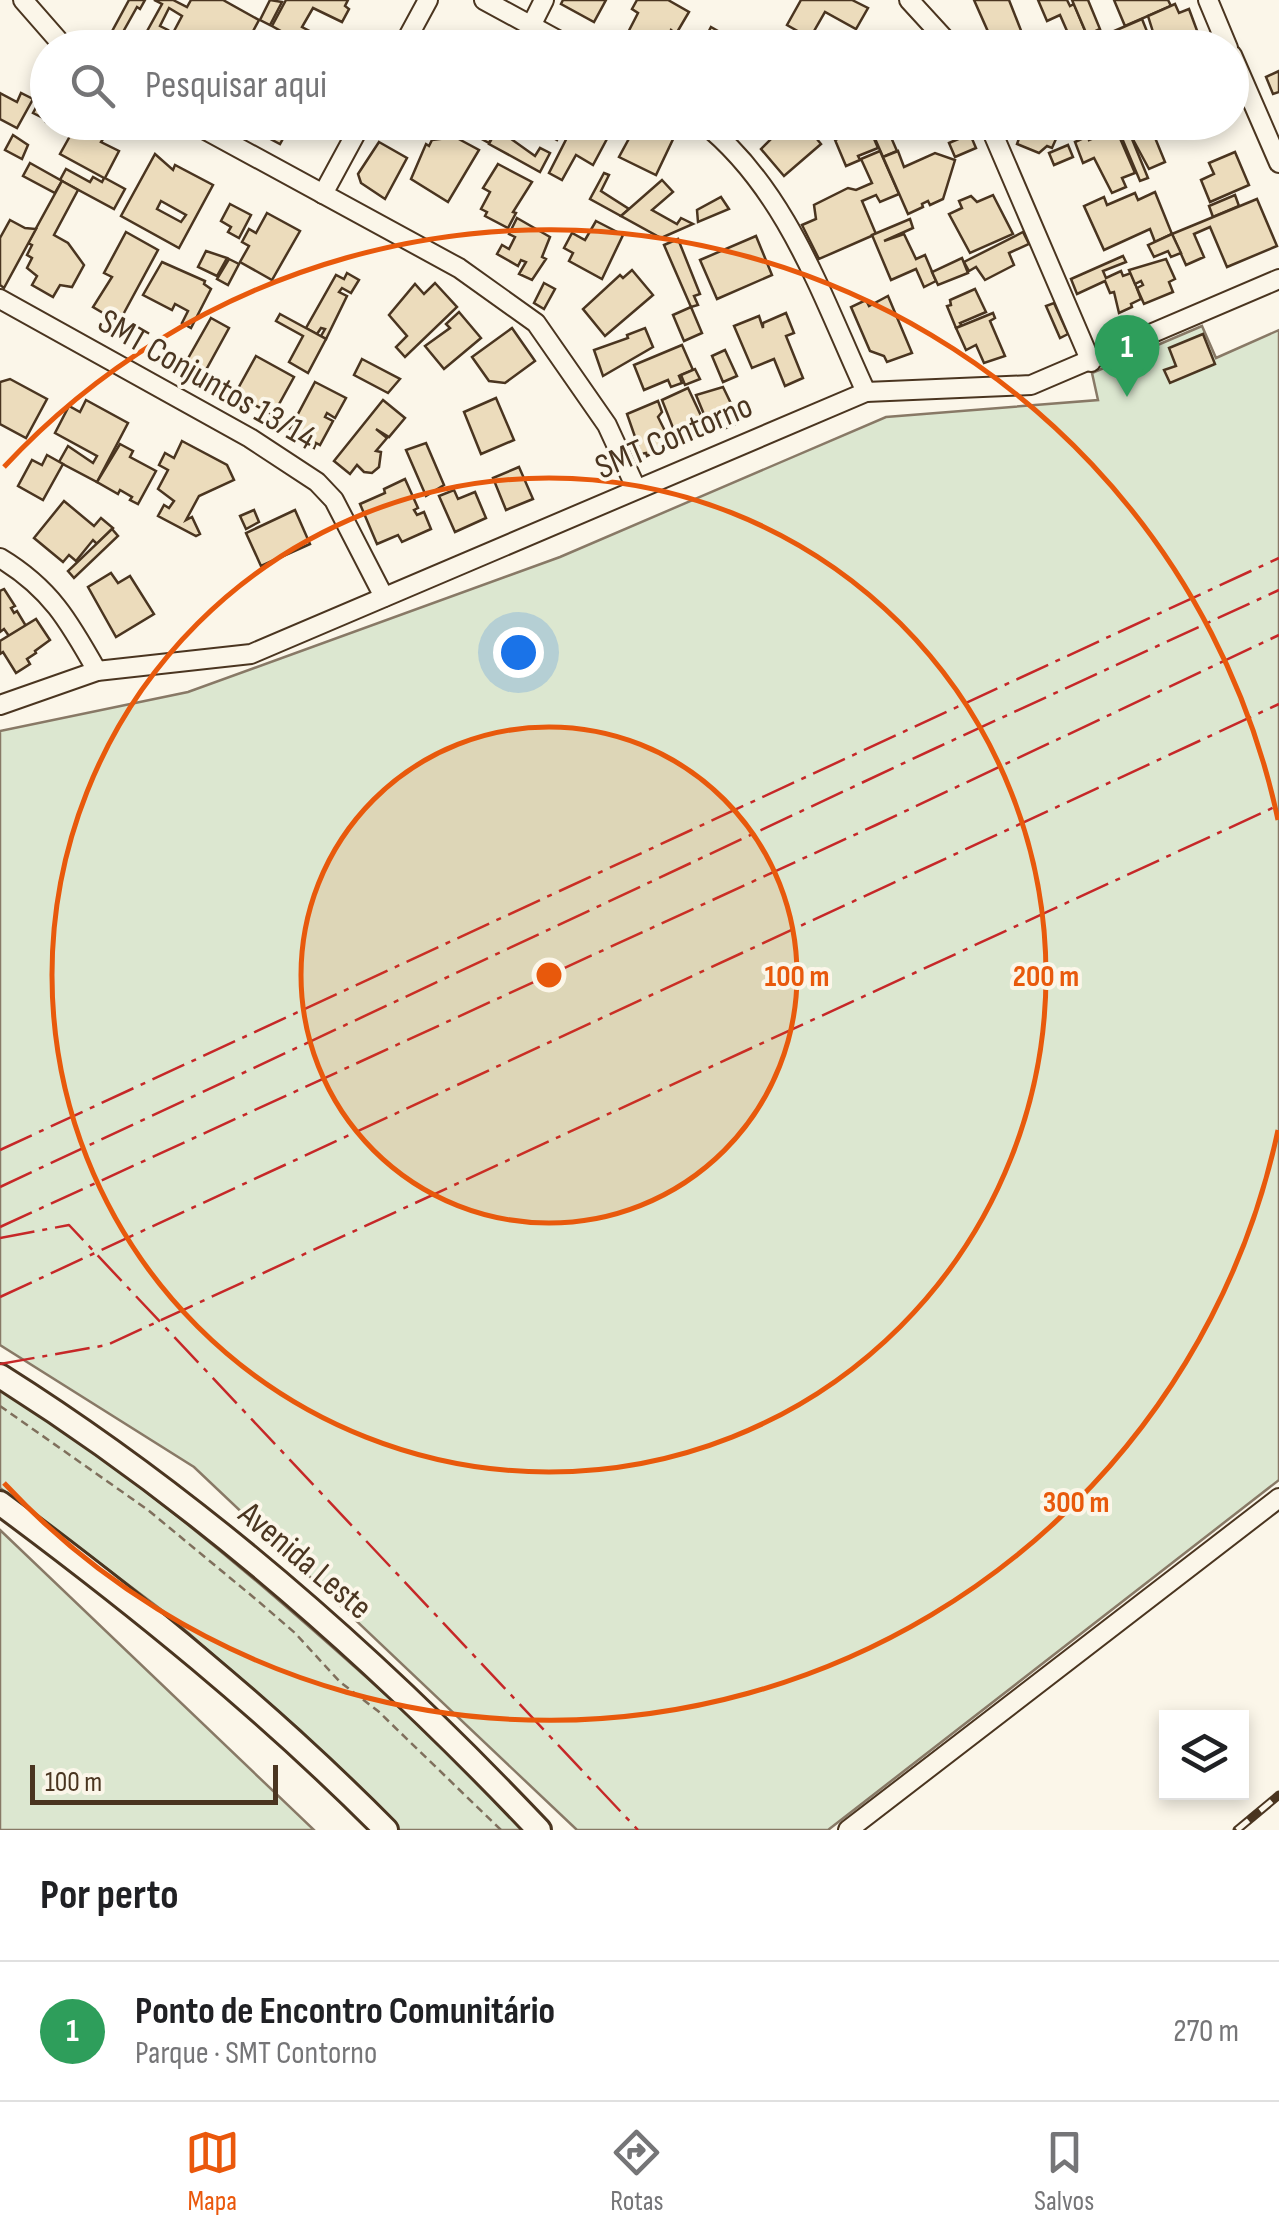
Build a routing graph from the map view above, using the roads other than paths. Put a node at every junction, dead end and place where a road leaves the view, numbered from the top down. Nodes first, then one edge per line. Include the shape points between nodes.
1 (23, 0) edge
2 (428, 0) edge
3 (484, 0) edge
4 (544, 0) edge
5 (909, 0) edge
6 (1208, 0) edge
7 (531, 26) junction
8 (49, 30) edge
9 (412, 30) edge
10 (538, 30) edge
11 (936, 30) edge
12 (1220, 30) edge
13 (1249, 93) edge
14 (224, 140) edge
15 (352, 140) edge
16 (720, 140) edge
17 (996, 140) edge
18 (1279, 163) edge
19 (323, 194) junction
20 (1279, 278) edge
21 (0, 300) edge
22 (1091, 362) junction
23 (866, 392) junction
24 (636, 488) junction
25 (0, 558) edge
26 (384, 597) junction
27 (96, 671) junction
28 (0, 705) edge
29 (0, 1376) edge
30 (1279, 1498) edge
31 (0, 1503) edge
32 (386, 1830) edge
33 (539, 1830) edge
34 (848, 1830) edge

1 - 8 street
2 - 9 street
3 - 7 street
4 - 7 street
5 - 11 street
6 - 12 street
7 - 10 street
13 - 18 street
14 - 19 street
15 - 19 street
16 - 23 street via 782,212
17 - 22 street
19 - 24 street via 459,268 536,324 607,425
20 - 22 street, SMT Contorno
21 - 26 street, SMT Conjuntos 13/14 via 317,482 334,500
22 - 23 street, SMT Contorno via 1032,385
23 - 24 street, SMT Contorno
24 - 26 street, SMT Contorno
25 - 27 street via 50,596
26 - 27 street, SMT Contorno via 250,654
27 - 28 street, SMT Contorno
29 - 33 main road, Avenida Leste via 136,1469 296,1595
30 - 34 street
31 - 32 main road via 188,1647

